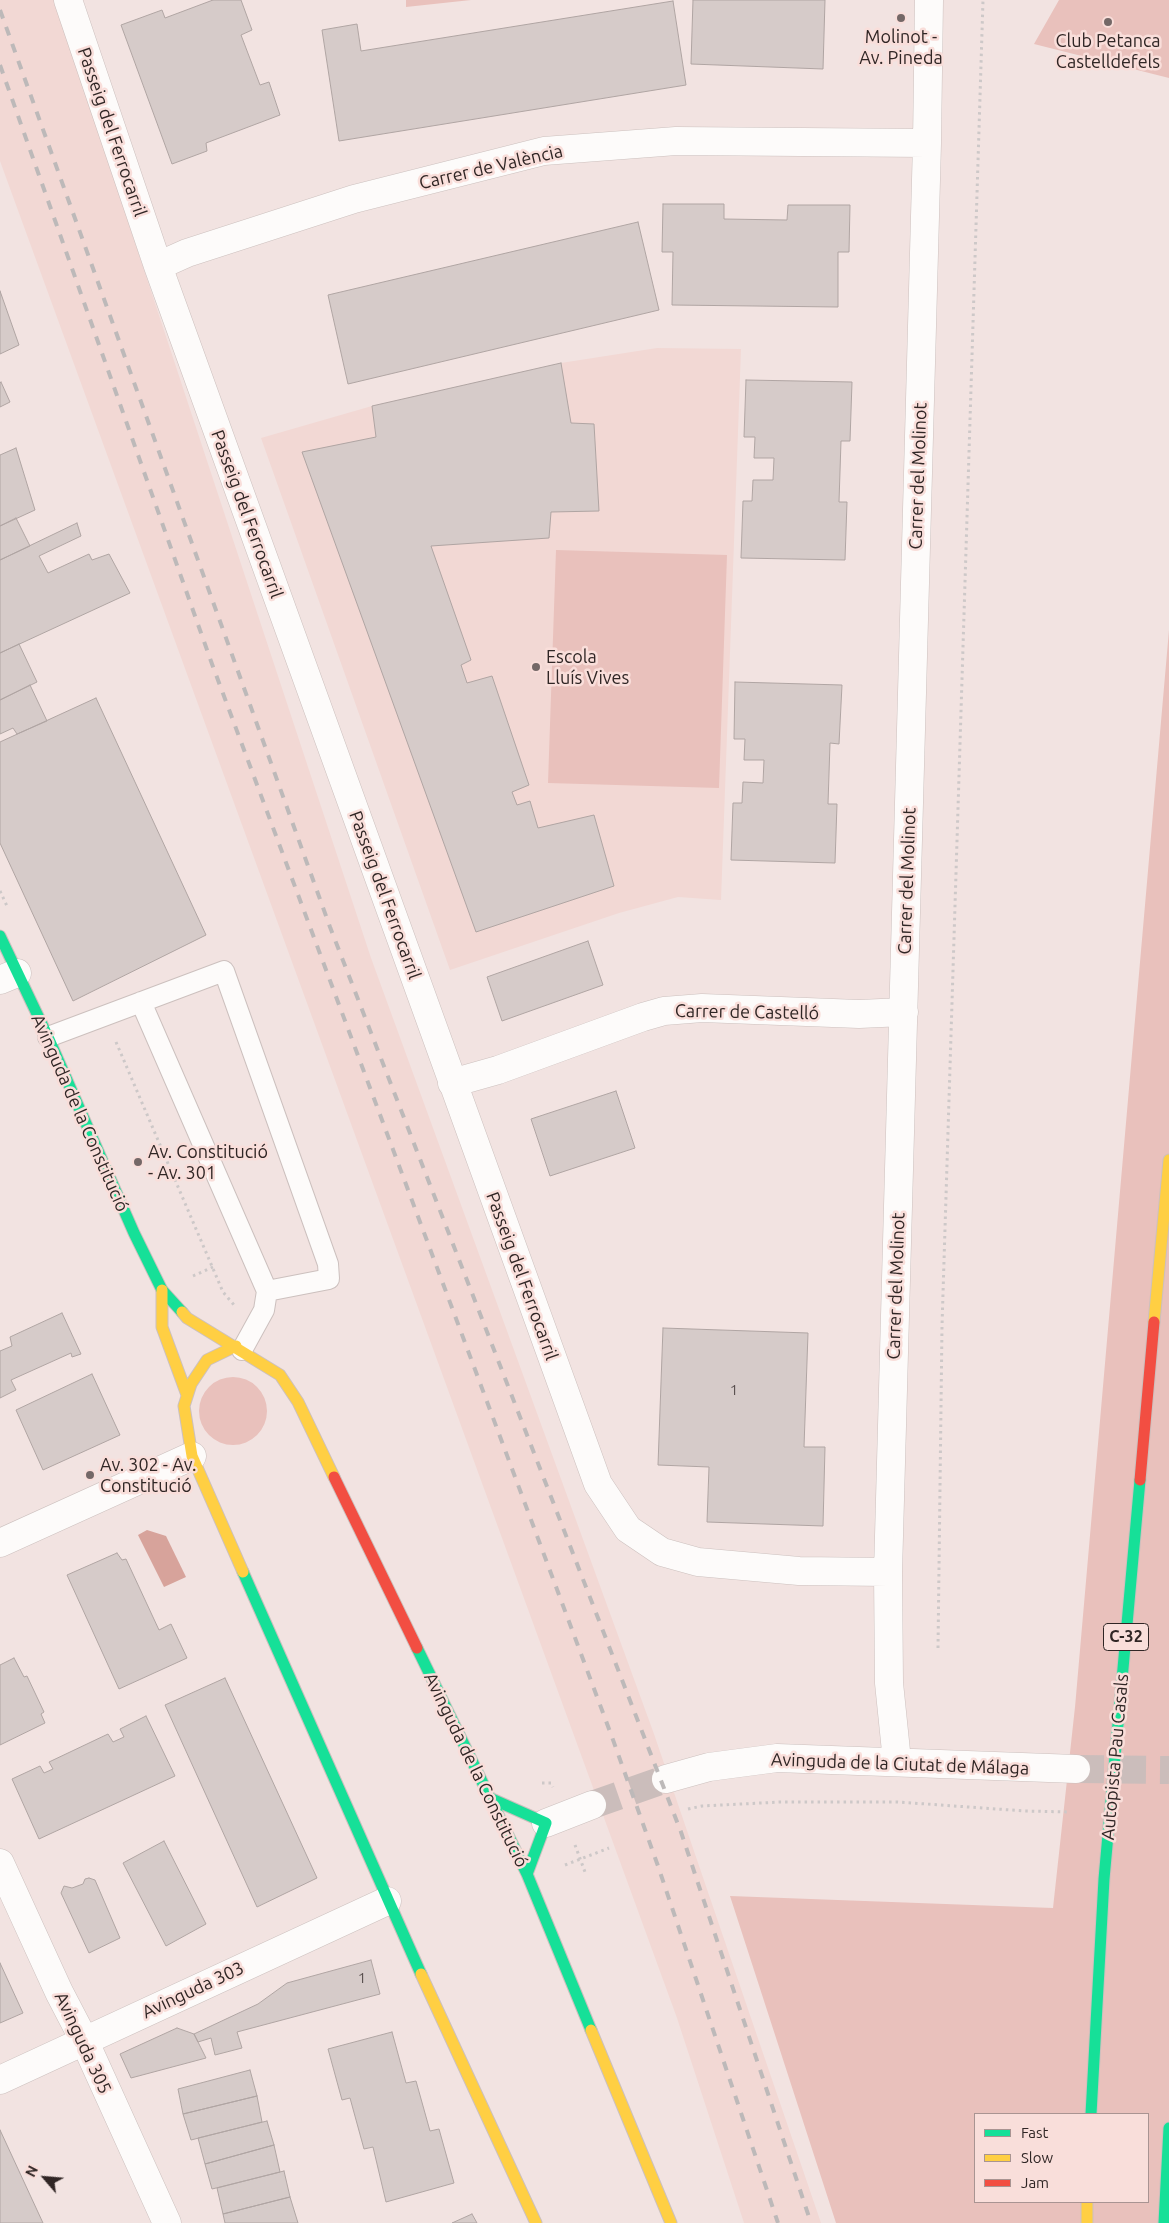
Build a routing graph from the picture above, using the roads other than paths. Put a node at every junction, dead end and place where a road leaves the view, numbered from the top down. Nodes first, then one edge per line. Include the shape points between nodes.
1 (68, 0) edge
2 (929, 0) edge
3 (927, 142) junction
4 (158, 266) junction
5 (0, 936) edge
6 (8, 976) edge
7 (142, 1002) junction
8 (904, 1012) junction
9 (48, 1037) junction
10 (452, 1083) junction
11 (1169, 1160) edge
12 (162, 1290) junction
13 (267, 1291) junction
14 (239, 1348) junction
15 (187, 1396) junction
16 (192, 1456) junction
17 (0, 1543) edge
18 (888, 1572) junction
19 (898, 1761) junction
20 (1076, 1769) tunnel mouth
21 (666, 1779) tunnel mouth
22 (492, 1799) junction
23 (592, 1805) tunnel mouth
24 (546, 1823) junction
25 (0, 1863) edge
26 (527, 1874) junction
27 (387, 1902) junction
28 (84, 2040) junction
29 (0, 2080) edge
30 (1091, 2113) edge
31 (1169, 2128) edge
32 (1087, 2203) edge
33 (167, 2223) edge
34 (536, 2223) edge
35 (671, 2223) edge
36 (1087, 2223) edge
37 (1164, 2223) edge

1 - 4 street, Passeig del Ferrocarril
2 - 3 street, Carrer del Molinot
3 - 4 street, Carrer de València via 676,141 544,151 354,199 187,253
3 - 8 street, Carrer del Molinot
4 - 10 street, Passeig del Ferrocarril
5 - 6 main road, Avinguda de la Constitució
6 - 9 main road, Avinguda de la Constitució
7 - 9 lane
7 - 13 lane
7 - 13 lane via 224,971 328,1264 329,1279
8 - 10 street, Carrer de Castelló via 859,1014 702,1008 664,1011
8 - 18 street, Carrer del Molinot
9 - 12 main road, Avinguda de la Constitució
10 - 18 street, Passeig del Ferrocarril via 598,1484 628,1529 662,1552 698,1562 798,1571
11 - 30 main road, Autopista Pau Casals / C-32 via 1104,1879
12 - 14 main road, Avinguda de la Constitució via 187,1318
12 - 15 main road, Avinguda de la Constitució via 162,1327
13 - 14 lane via 264,1310
14 - 15 main road, Avinguda de la Constitució via 207,1360
14 - 22 main road, Avinguda de la Constitució via 280,1375 298,1402
15 - 16 main road, Avinguda de la Constitució via 184,1406
16 - 17 street
16 - 27 main road, Avinguda de la Constitució
18 - 19 street, Carrer del Molinot via 889,1683
19 - 20 street, Avinguda de la Ciutat de Málaga
19 - 21 street, Avinguda de la Ciutat de Málaga via 777,1758 709,1766
22 - 24 main road
22 - 26 main road, Avinguda de la Constitució
23 - 24 street
24 - 26 main road
25 - 28 street, Avinguda 305
26 - 35 main road, Avinguda de la Constitució
27 - 28 street, Avinguda 303
27 - 34 main road, Avinguda de la Constitució
28 - 29 street, Avinguda 303
28 - 33 street, Avinguda 305
31 - 37 main road
32 - 36 main road

